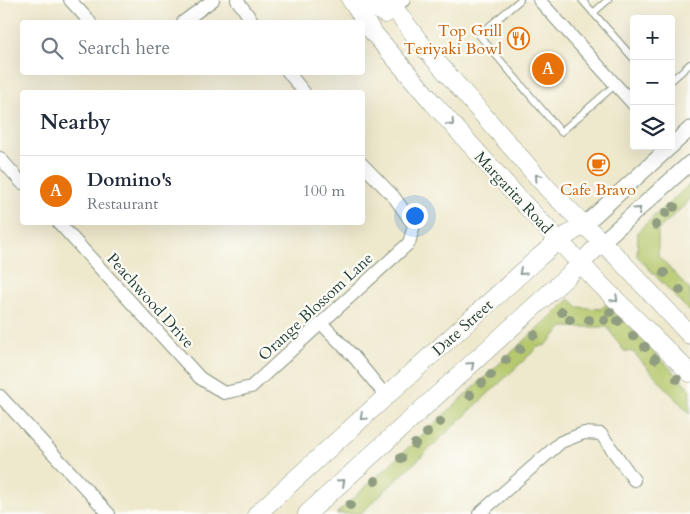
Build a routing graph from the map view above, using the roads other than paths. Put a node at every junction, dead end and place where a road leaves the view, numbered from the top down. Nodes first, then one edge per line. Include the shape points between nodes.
1 (70, 0) edge
2 (213, 0) edge
3 (237, 0) edge
4 (351, 0) edge
5 (369, 0) edge
6 (520, 0) edge
7 (539, 0) edge
8 (582, 0) edge
9 (608, 0) edge
10 (395, 3) edge
11 (593, 13) junction
12 (88, 20) edge
13 (186, 20) edge
14 (252, 20) edge
15 (630, 55) edge
16 (690, 64) edge
17 (290, 75) edge
18 (675, 77) edge
19 (615, 85) junction
20 (302, 90) edge
21 (630, 101) edge
22 (690, 129) edge
23 (675, 142) edge
24 (665, 150) edge
25 (0, 158) edge
26 (690, 163) edge
27 (365, 167) edge
28 (20, 181) edge
29 (584, 224) junction
30 (61, 225) edge
31 (559, 240) junction
32 (602, 242) junction
33 (582, 263) junction
34 (321, 323) junction
35 (690, 335) edge
36 (690, 373) edge
37 (224, 393) joint
38 (0, 396) edge
39 (386, 396) junction
40 (634, 480) dead end
41 (107, 513) edge
42 (258, 514) edge
43 (307, 514) edge
44 (479, 514) edge

1 - 12 street
2 - 13 street
3 - 14 street
4 -> 31 main road, Margarita Road via 433,103
5 - 10 main road via 385,14
6 - 19 lane via 479,35 561,132
7 - 19 street
8 - 11 lane
9 - 11 lane
29 -> 10 main road, Margarita Road via 549,190 422,45
11 - 15 lane
16 - 18 lane
17 - 20 street
19 - 21 street
22 - 23 street, Date Street
24 - 29 street, Date Street
25 - 28 street
32 -> 26 street, Date Street
27 - 34 street, Orange Blossom Lane via 414,224 409,242
29 - 31 main road, Date Street
29 - 32 main road, Margarita Road
30 - 37 street, Peachwood Drive via 200,378
31 - 33 main road, Margarita Road
31 -> 39 main road, Date Street
32 - 33 main road, Date Street
32 - 35 main road, Margarita Road
33 -> 36 main road, Margarita Road
43 -> 33 main road, Date Street
34 - 37 street, Orange Blossom Lane via 251,387
34 - 39 street
38 - 41 street
39 -> 42 main road, Date Street
40 - 44 street via 601,434 584,433 561,442

